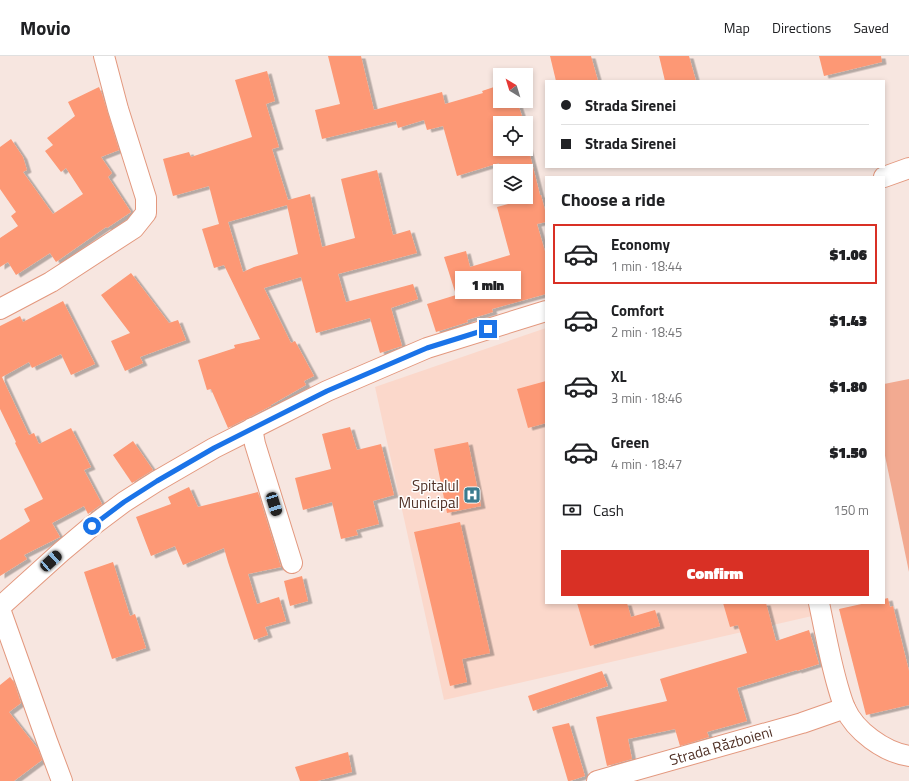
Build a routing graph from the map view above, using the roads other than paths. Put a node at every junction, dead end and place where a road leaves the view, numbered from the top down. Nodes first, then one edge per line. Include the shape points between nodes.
1 (104, 56) edge
2 (909, 168) edge
3 (885, 177) edge
4 (0, 309) edge
5 (545, 311) edge
6 (252, 428) junction
7 (292, 563) dead end
8 (819, 604) edge
9 (0, 608) edge
10 (845, 708) junction
11 (909, 756) edge
12 (62, 781) edge
13 (597, 781) edge

1 - 4 street via 146,198 146,213 134,228 103,250
2 - 3 street
5 - 6 street via 427,348 327,391
6 - 7 street
6 - 9 street via 124,502 92,526
8 - 10 street via 834,675
9 - 12 street
10 - 11 street via 854,723 867,736 885,748
10 - 13 street, Strada Războieni via 802,723

